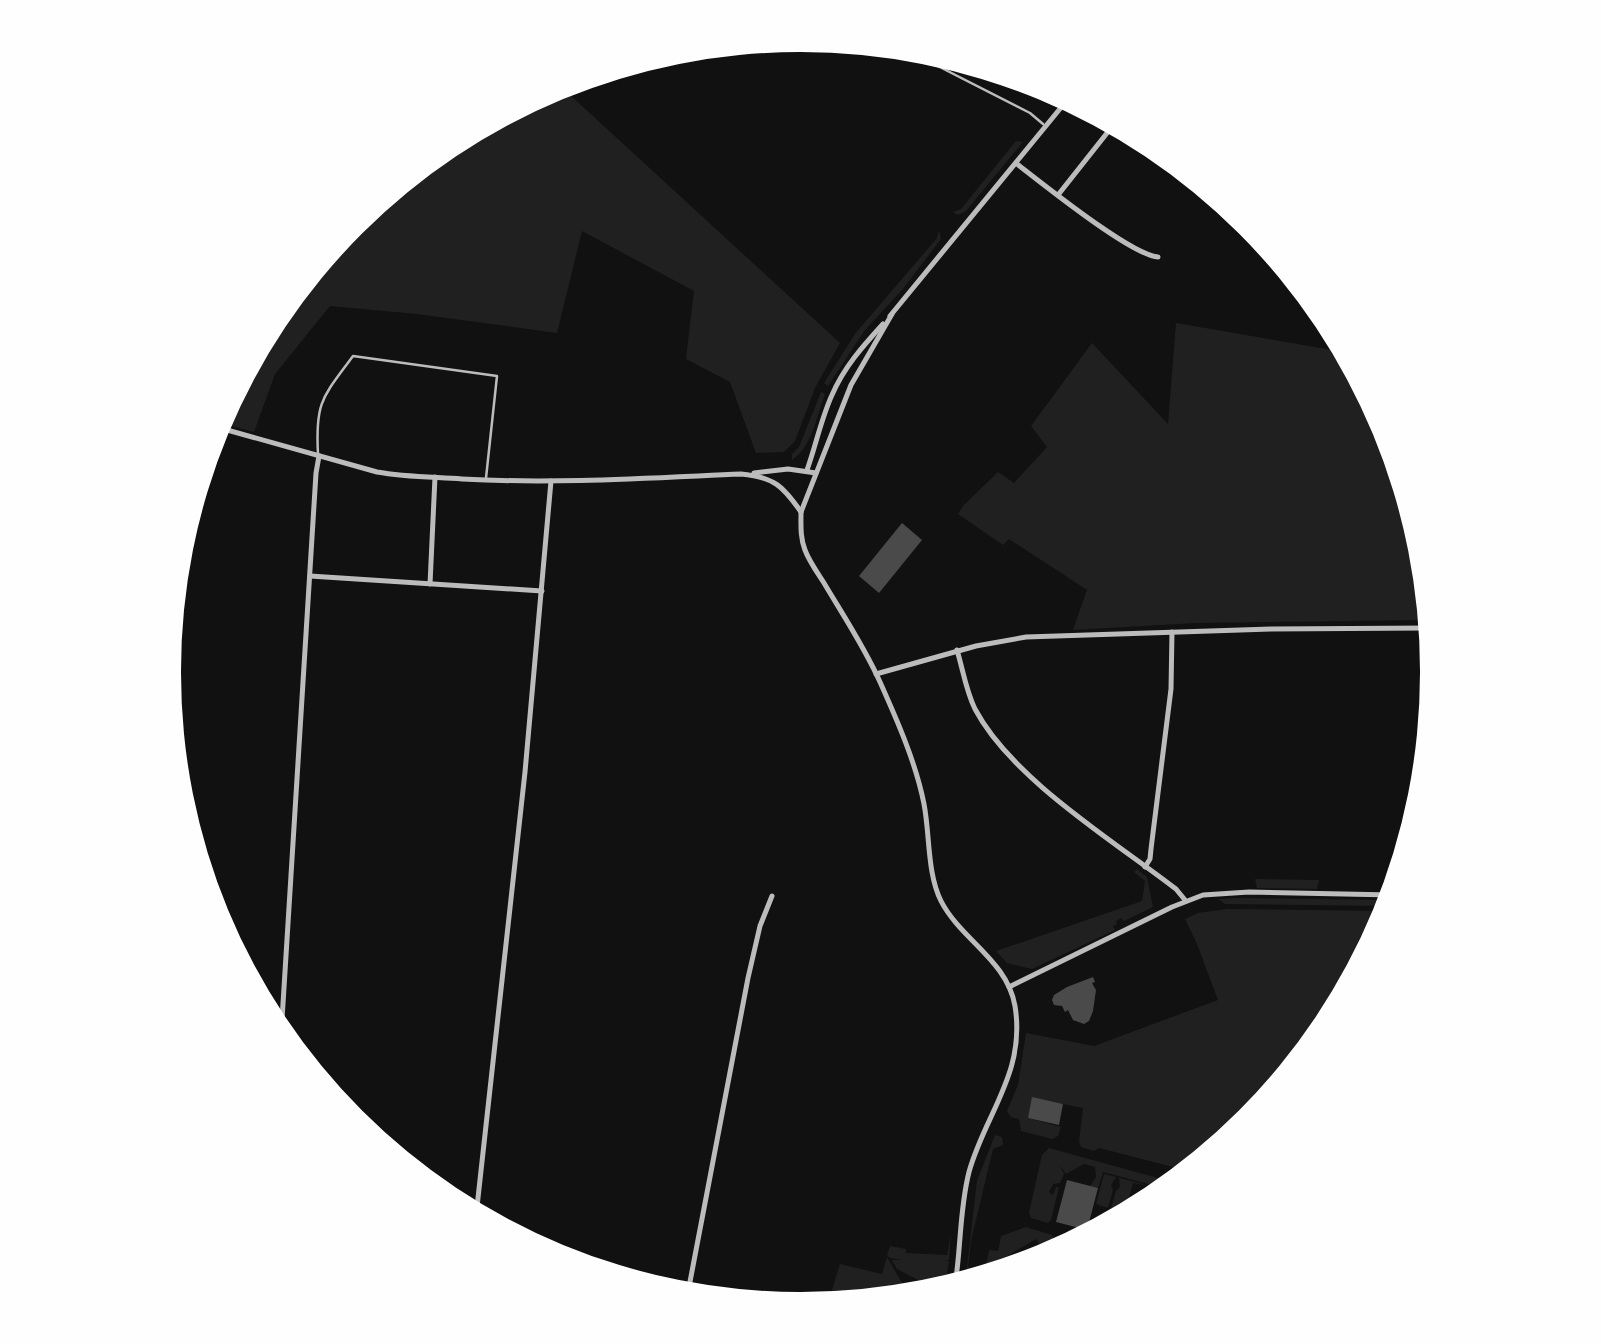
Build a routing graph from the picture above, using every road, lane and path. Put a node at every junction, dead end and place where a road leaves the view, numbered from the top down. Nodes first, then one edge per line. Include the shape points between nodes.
1 (946, 70) edge
2 (1059, 110) edge
3 (1046, 126) junction
4 (1107, 133) edge
5 (1016, 164) junction
6 (1058, 195) junction
7 (1158, 257) dead end
8 (892, 314) junction
9 (230, 431) edge
10 (318, 456) junction
11 (808, 470) junction
12 (816, 473) junction
13 (741, 474) junction
14 (435, 478) junction
15 (486, 480) junction
16 (550, 481) junction
17 (801, 512) junction
18 (310, 576) junction
19 (430, 584) junction
20 (542, 591) junction
21 (1419, 628) edge
22 (1172, 632) junction
23 (957, 650) junction
24 (876, 674) junction
25 (1145, 867) junction
26 (1378, 895) edge
27 (772, 896) dead end
28 (1186, 901) junction
29 (1009, 987) junction
30 (283, 1012) edge
31 (478, 1201) edge
32 (957, 1271) edge
33 (691, 1282) edge

1 - 3 lane
2 - 3 street
3 - 5 street
4 - 6 street
5 - 6 street
5 - 8 street
6 - 7 street via 1142,253
8 - 11 street via 835,387
8 - 12 street via 850,385
9 - 10 street
10 - 14 street
10 - 15 lane via 319,408 353,356 498,376
10 - 18 street
11 - 12 street
11 - 13 street
12 - 17 street
13 - 16 street
13 - 17 street via 772,480
14 - 15 street
14 - 19 street
15 - 16 street
16 - 20 street
17 - 24 street via 806,552
18 - 19 street
18 - 30 street
19 - 20 street
20 - 31 street
21 - 22 street
22 - 23 street via 1026,637
22 - 25 street via 1171,689
23 - 24 street
23 - 25 street via 974,707 997,740 1051,794
24 - 29 street via 921,790 940,898
25 - 28 street
26 - 28 street via 1224,893
27 - 33 street via 748,978
28 - 29 street
29 - 32 street via 1016,1014 1012,1062 970,1169

